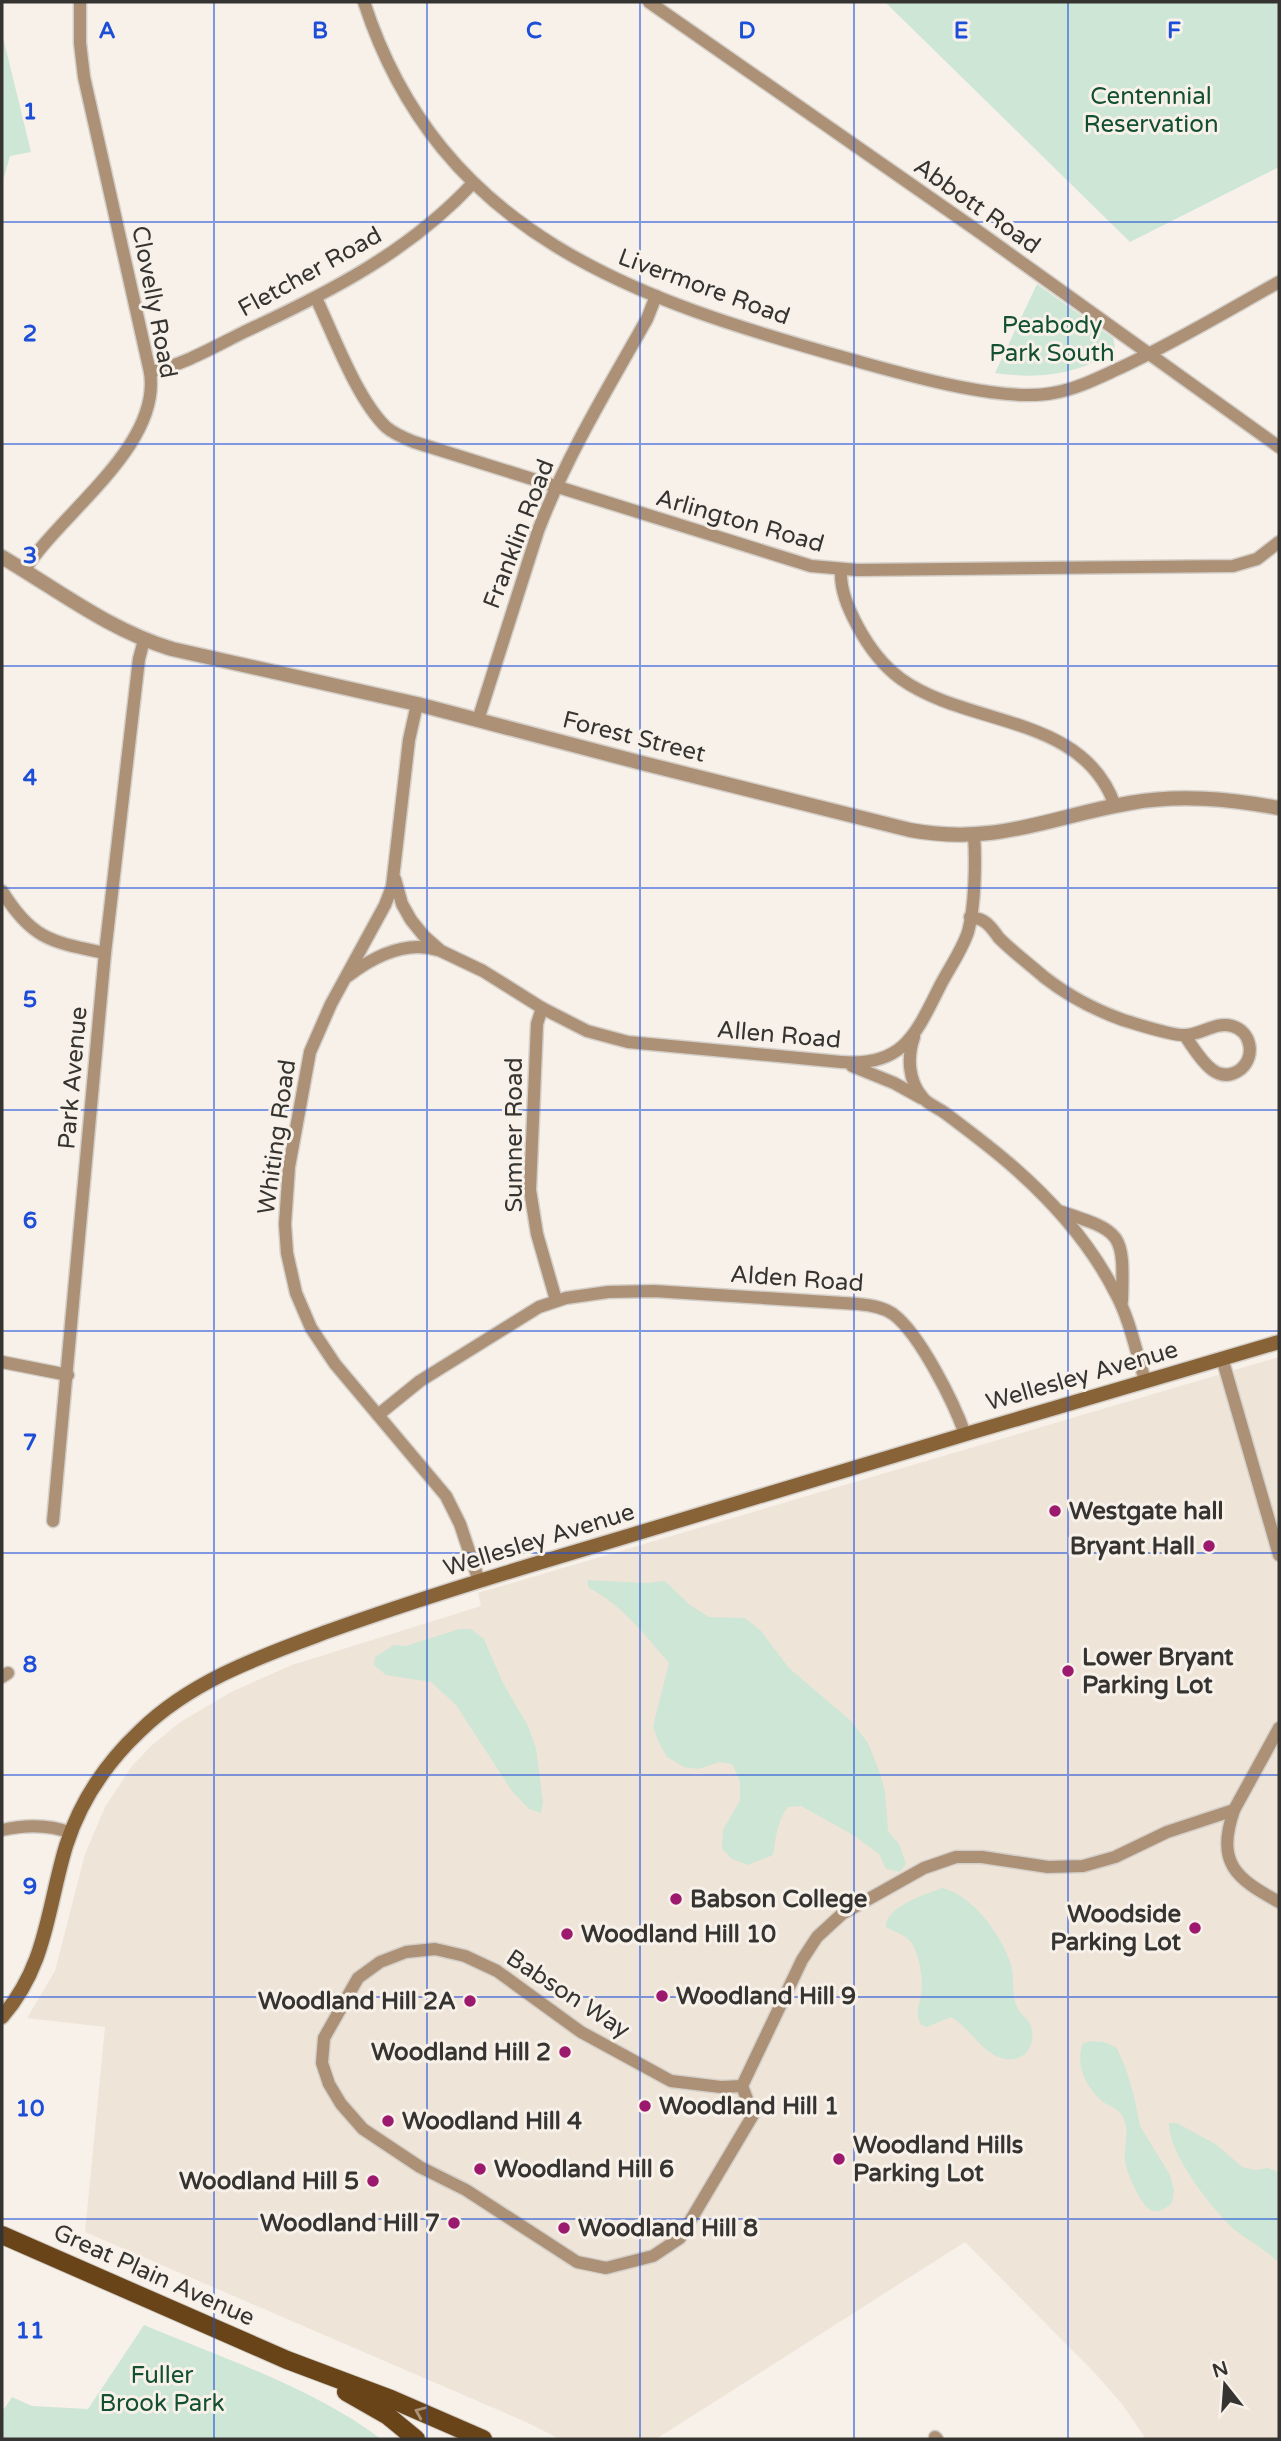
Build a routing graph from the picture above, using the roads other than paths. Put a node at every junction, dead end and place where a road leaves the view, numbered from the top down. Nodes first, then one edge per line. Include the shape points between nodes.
1 (80, 2) edge
2 (364, 2) edge
3 (649, 2) edge
4 (473, 183) junction
5 (1279, 282) edge
6 (656, 296) junction
7 (316, 298) junction
8 (1148, 355) junction
9 (150, 372) junction
10 (1279, 447) edge
11 (556, 487) junction
12 (1279, 542) edge
13 (2, 556) edge
14 (24, 570) junction
15 (841, 570) junction
16 (144, 640) junction
17 (417, 704) junction
18 (478, 720) junction
19 (1115, 806) junction
20 (1279, 807) edge
21 (974, 835) junction
22 (394, 876) junction
23 (2, 891) edge
24 (970, 917) junction
25 (441, 951) junction
26 (105, 953) junction
27 (345, 978) junction
28 (542, 1008) junction
29 (915, 1035) junction
30 (1185, 1036) junction
31 (841, 1062) junction
32 (924, 1100) junction
33 (1058, 1210) junction
34 (556, 1300) junction
35 (1121, 1305) junction
36 (1279, 1342) edge
37 (1222, 1358) junction
38 (2, 1362) edge
39 (68, 1374) junction
40 (1145, 1380) junction
41 (378, 1415) junction
42 (965, 1434) junction
43 (53, 1521) dead end
44 (1279, 1555) edge
45 (479, 1581) junction
46 (1279, 1728) edge
47 (1234, 1810) junction
48 (2, 1830) edge
49 (71, 1833) junction
50 (1279, 1902) edge
51 (2, 2017) edge
52 (742, 2086) junction
53 (2, 2235) edge
54 (287, 2360) junction
55 (416, 2439) edge
56 (483, 2439) edge

1 - 9 street, Clovelly Road via 84,77
2 - 4 street, Livermore Road via 397,84 438,146
3 - 8 street, Abbott Road
4 - 6 street, Livermore Road via 553,245
4 - 7 street, Fletcher Road via 406,243
5 - 8 street, Livermore Road
6 - 8 street, Livermore Road via 750,331 878,367 1004,393 1037,395 1081,386
6 - 11 street, Franklin Road
7 - 9 street, Fletcher Road
7 - 11 street, Arlington Road via 360,390 387,428 414,442
8 - 10 street, Abbott Road
9 - 14 street, Clovelly Road via 149,404 134,438
11 - 15 street, Arlington Road via 797,562
11 - 18 street, Franklin Road
12 - 15 street, Arlington Road via 1257,559 1233,566
13 - 14 street, Forest Street
14 - 16 street, Forest Street
15 - 19 street via 842,590 853,617 872,650 892,672 922,692 1044,734 1066,746 1096,771
16 - 17 street, Forest Street via 207,659
16 - 26 street, Park Avenue
17 - 18 street, Forest Street
17 - 22 street, Whiting Road
18 - 21 street, Forest Street via 910,830
19 - 20 street, Forest Street via 1178,798
19 - 21 street, Forest Street via 1023,829
21 - 24 street, Allen Road
22 - 25 street, Allen Road via 411,920
22 - 27 street, Whiting Road via 385,905
23 - 26 street via 37,933
24 - 29 street, Allen Road via 965,938
24 - 30 street via 986,922 1044,977 1078,999 1120,1018
25 - 27 street, Allen Road via 424,947 396,950 374,958
25 - 28 street, Allen Road via 496,978
26 - 39 street, Park Avenue
27 - 41 street, Whiting Road via 306,1065 289,1167 285,1240 305,1316 331,1358
28 - 31 street, Allen Road via 587,1031 628,1042
28 - 34 street, Sumner Road via 536,1037 530,1190
29 - 31 street, Allen Road via 884,1057
29 - 32 street via 910,1066
30 - 30 street via 1232,1026 1246,1036 1249,1056 1236,1072 1216,1073
31 - 32 street
32 - 33 street via 997,1153
33 - 35 street via 1112,1285
33 - 35 street via 1104,1226 1115,1236 1122,1257
34 - 41 street via 420,1381
34 - 42 street, Alden Road via 592,1293 670,1291 884,1309 903,1323 917,1343
35 - 40 street
36 - 37 main road, Wellesley Avenue
37 - 40 main road, Wellesley Avenue
37 - 44 street
38 - 39 street
39 - 43 street, Park Avenue
40 - 42 main road, Wellesley Avenue
41 - 45 street, Whiting Road via 451,1504
42 - 45 main road, Wellesley Avenue
45 - 49 main road, Wellesley Avenue via 277,1650 185,1695 142,1728 116,1756 89,1793
46 - 47 street
47 - 50 street via 1226,1847 1233,1867 1244,1882
47 - 52 street via 1083,1866 956,1857 925,1868 842,1914 817,1937 802,1960
48 - 49 street via 34,1826
49 - 51 main road, Wellesley Avenue via 38,1958 22,1991
52 - 52 street, Babson Way via 671,2081 581,2032 497,1971 465,1956 435,1950 406,1952 380,1962 358,1978 324,2038 322,2063 329,2084 362,2129 577,2262 606,2268 653,2256 680,2238 753,2115
53 - 54 main road, Great Plain Avenue
54 - 55 main road, Great Plain Avenue via 377,2409
56 -> 54 main road, Great Plain Avenue

